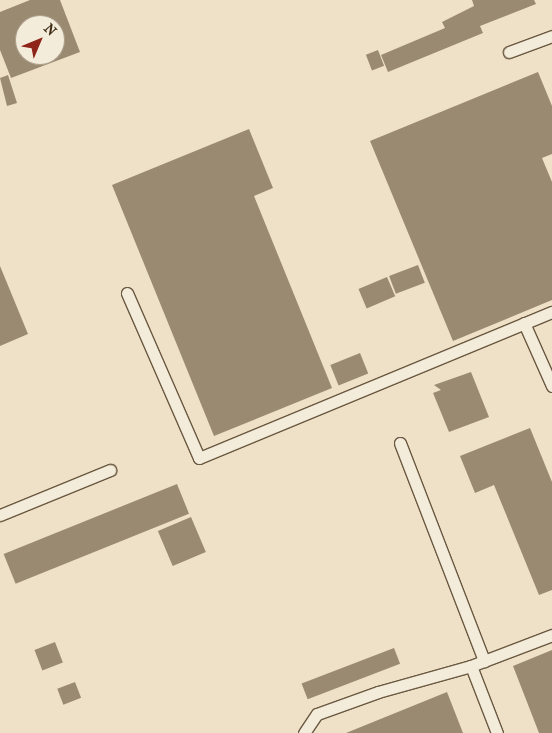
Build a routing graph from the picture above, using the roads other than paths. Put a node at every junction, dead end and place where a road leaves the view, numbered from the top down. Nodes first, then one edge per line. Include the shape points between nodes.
1 (552, 36) edge
2 (509, 52) dead end
3 (128, 293) dead end
4 (552, 312) edge
5 (524, 323) junction
6 (552, 386) edge
7 (400, 443) dead end
8 (110, 470) dead end
9 (0, 515) edge
10 (552, 635) edge
11 (484, 661) junction
12 (471, 666) junction
13 (304, 733) edge
14 (497, 733) edge

1 - 2 lane
3 - 5 lane via 199,458
4 - 5 lane
5 - 6 lane
7 - 11 lane
8 - 9 lane
10 - 11 lane
11 - 12 lane
12 - 13 lane via 378,692 317,714
12 - 14 lane

